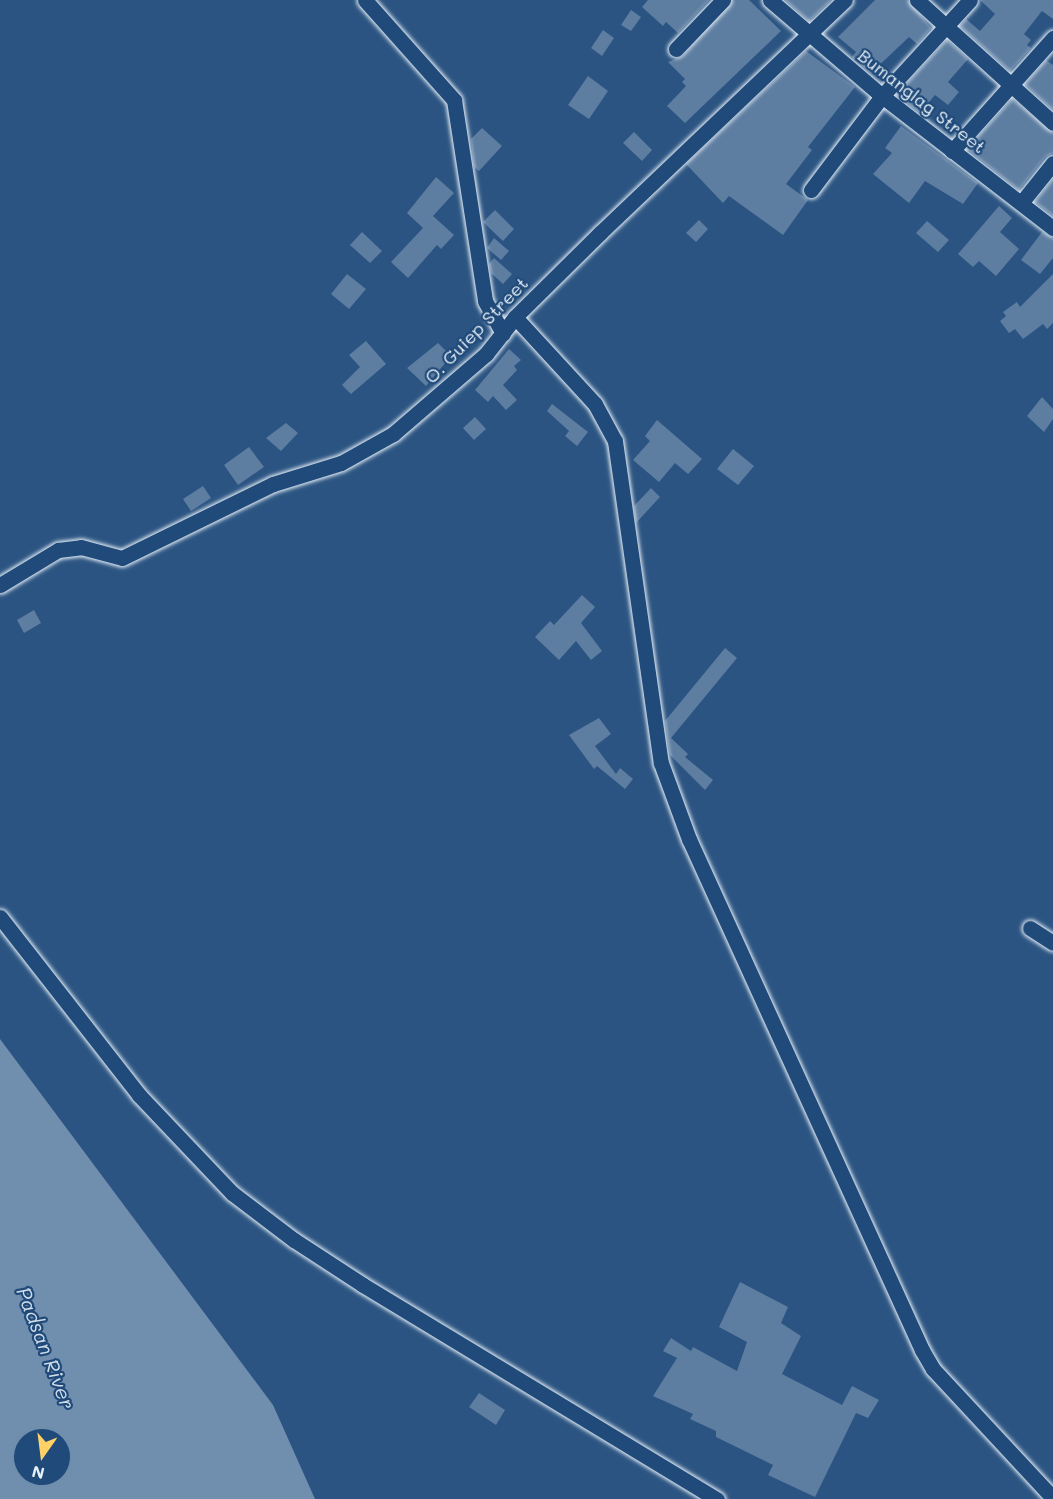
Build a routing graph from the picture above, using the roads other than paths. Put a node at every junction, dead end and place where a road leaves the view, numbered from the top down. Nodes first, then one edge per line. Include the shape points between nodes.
1 (365, 0) edge
2 (723, 0) edge
3 (770, 0) edge
4 (845, 0) edge
5 (917, 0) edge
6 (970, 0) edge
7 (946, 27) junction
8 (810, 36) junction
9 (1053, 38) edge
10 (676, 49) dead end
11 (1010, 84) junction
12 (882, 96) junction
13 (1053, 123) edge
14 (952, 151) junction
15 (1053, 163) edge
16 (811, 190) dead end
17 (1021, 204) junction
18 (1053, 228) edge
19 (515, 317) junction
20 (503, 333) junction
21 (0, 585) edge
22 (0, 917) edge
23 (1030, 928) dead end
24 (1053, 943) edge
25 (1053, 1498) edge
26 (717, 1499) edge

1 - 20 street via 454,100 484,302
2 - 10 street
3 - 8 street, Bumanglag Street
4 - 8 street, O. Guiep Street
5 - 7 street
6 - 7 street
7 - 11 street
7 - 12 street
8 - 12 street, Bumanglag Street
8 - 19 street, O. Guiep Street
9 - 11 street
11 - 13 street
11 - 14 street
12 - 14 street, Bumanglag Street
12 - 16 street
14 - 17 street, Bumanglag Street
15 - 17 street
17 - 18 street, Bumanglag Street
19 - 20 street, O. Guiep Street
19 - 25 street via 595,404 615,441 661,763 689,839 922,1350 933,1369
20 - 21 street, O. Guiep Street via 420,414 370,449 341,463 273,484 122,558 81,547 58,550
22 - 26 street via 138,1095 232,1193 363,1285
23 - 24 street

